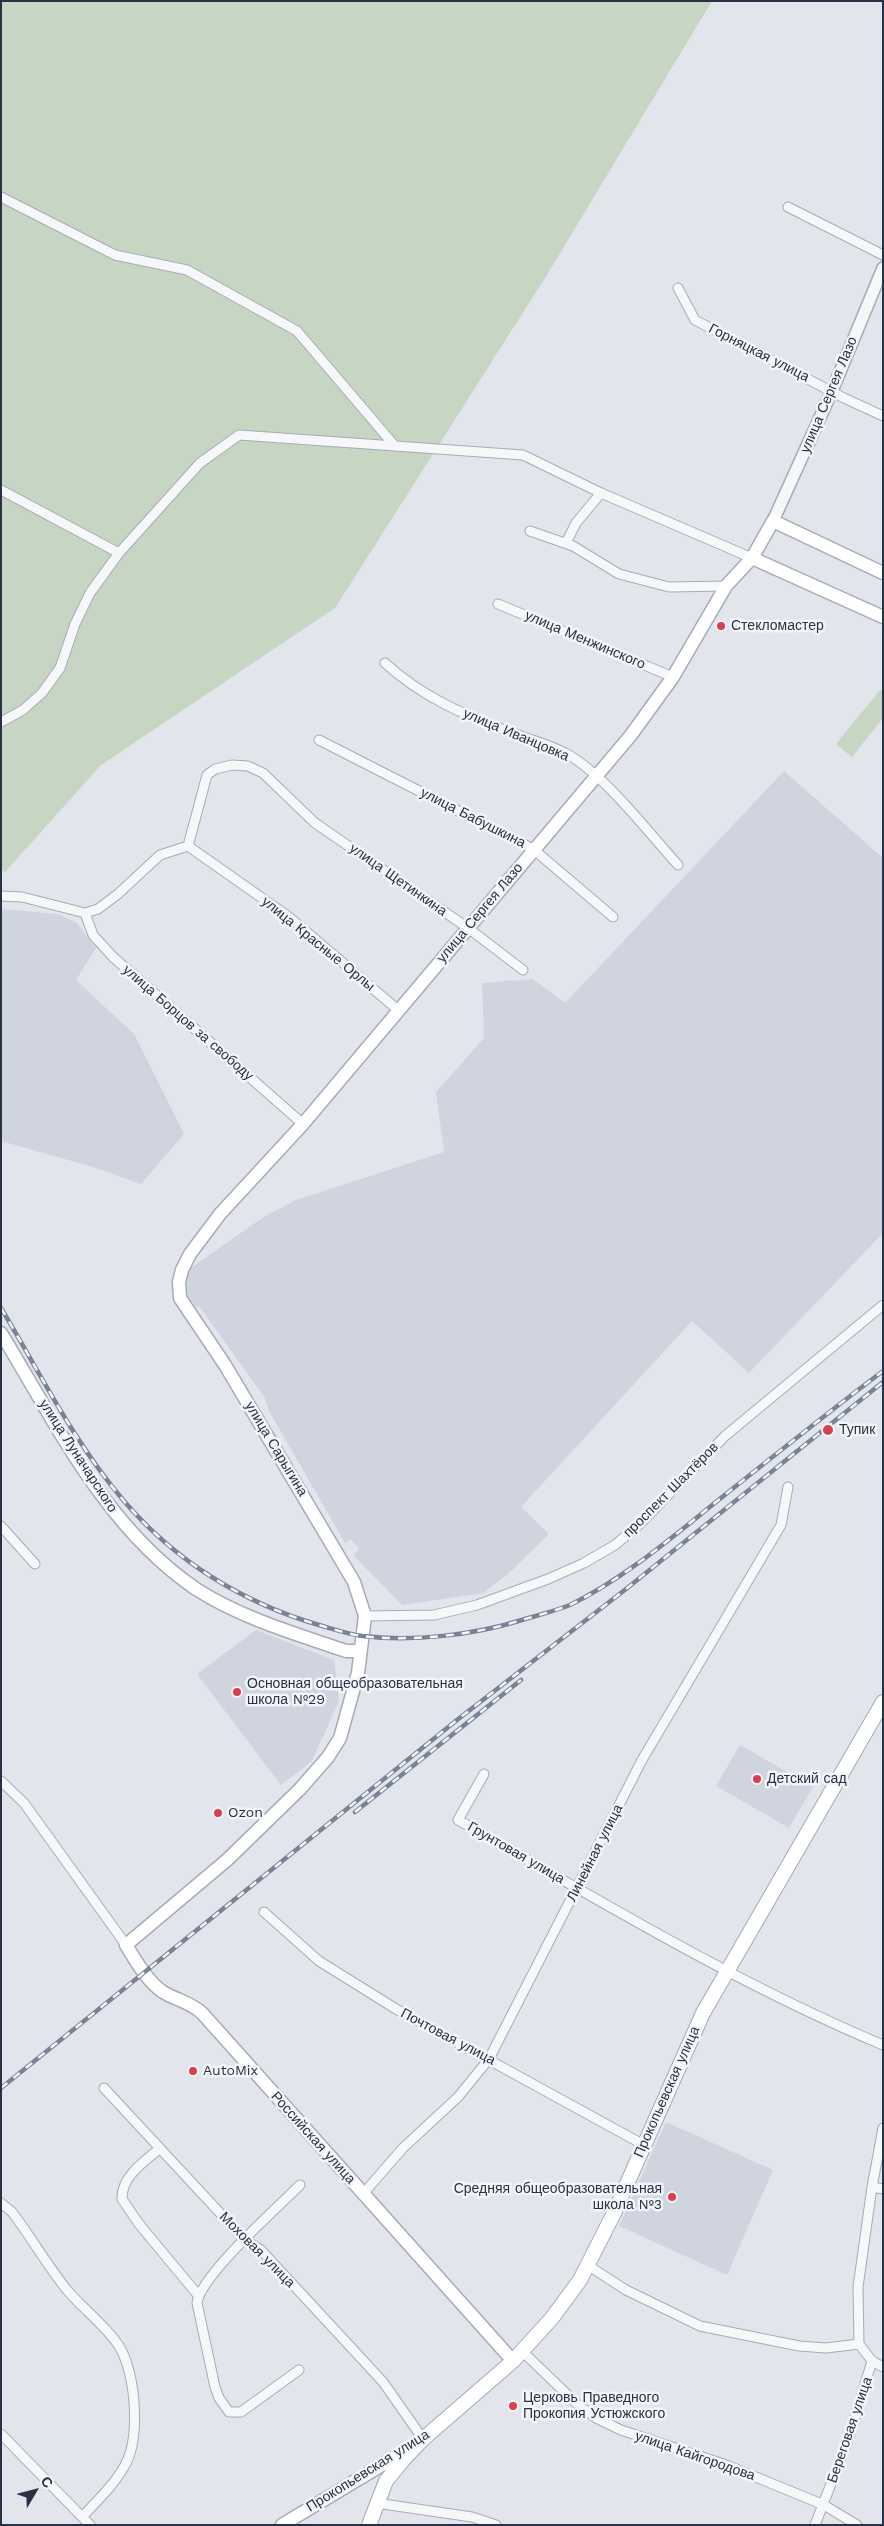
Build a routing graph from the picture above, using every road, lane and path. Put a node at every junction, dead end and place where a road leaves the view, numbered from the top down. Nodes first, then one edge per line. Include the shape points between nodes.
1 (1, 197) edge
2 (788, 207) dead end
3 (883, 255) edge
4 (883, 268) edge
5 (678, 288) dead end
6 (832, 391) junction
7 (883, 416) edge
8 (394, 445) junction
9 (1, 490) edge
10 (601, 493) junction
11 (773, 521) junction
12 (530, 532) dead end
13 (566, 543) junction
14 (120, 553) junction
15 (752, 558) junction
16 (883, 574) edge
17 (726, 586) junction
18 (498, 604) dead end
19 (883, 617) edge
20 (385, 663) dead end
21 (673, 676) junction
22 (1, 722) edge
23 (319, 740) dead end
24 (596, 775) junction
25 (188, 846) junction
26 (533, 849) junction
27 (678, 865) dead end
28 (1, 896) edge
29 (85, 913) junction
30 (613, 916) dead end
31 (468, 928) junction
32 (523, 970) dead end
33 (398, 1010) junction
34 (303, 1124) junction
35 (190, 1254) joint
36 (883, 1305) edge
37 (1, 1333) edge
38 (788, 1487) dead end
39 (1, 1526) edge
40 (36, 1564) dead end
41 (365, 1616) junction
42 (359, 1651) junction
43 (883, 1702) edge
44 (484, 1774) dead end
45 (1, 1781) edge
46 (578, 1888) junction
47 (264, 1912) dead end
48 (126, 1945) junction
49 (726, 1971) junction
50 (883, 2045) edge
51 (489, 2059) junction
52 (104, 2088) dead end
53 (883, 2128) edge
54 (644, 2145) junction
55 (159, 2148) junction
56 (300, 2185) dead end
57 (872, 2187) junction
58 (883, 2189) edge
59 (363, 2194) junction
60 (1, 2203) edge
61 (245, 2240) junction
62 (589, 2266) junction
63 (198, 2295) junction
64 (859, 2344) junction
65 (518, 2356) junction
66 (872, 2361) junction
67 (883, 2367) edge
68 (299, 2370) dead end
69 (1, 2434) edge
70 (423, 2439) junction
71 (824, 2504) junction
72 (372, 2513) edge
73 (82, 2517) junction
74 (90, 2525) edge
75 (282, 2525) edge
76 (496, 2525) edge
77 (814, 2525) edge
78 (856, 2525) edge

1 - 8 street via 115,254 187,270 297,331
2 - 3 street
4 - 6 street, улица Сергея Лазо
5 - 6 street, Горняцкая улица via 695,320
6 - 7 street, Горняцкая улица
6 - 11 street, улица Сергея Лазо
8 - 10 street via 523,455
8 - 14 street via 238,435 200,463
9 - 14 street
10 - 13 street via 576,523
10 - 15 street
11 - 15 main road, улица Сергея Лазо
11 - 16 main road
12 - 13 street
13 - 17 street via 619,574 669,587
14 - 22 street via 90,594 75,624 60,668 42,693 23,710
15 - 17 main road, улица Сергея Лазо
15 - 19 main road
17 - 21 main road, улица Сергея Лазо
18 - 21 street, улица Менжинского
20 - 24 street, улица Иванцовка via 407,683 434,700 569,755
21 - 24 main road, улица Сергея Лазо via 631,735
23 - 26 street, улица Бабушкина
24 - 26 main road, улица Сергея Лазо
24 - 27 street, улица Иванцовка
25 - 29 street via 160,855 118,894 98,909
25 - 31 street, улица Щетинкина via 202,784 207,775 215,769 232,765 248,766 263,773 315,823
25 - 33 street, улица Красные Орлы via 289,917
26 - 30 street, улица Бабушкина
26 - 31 main road, улица Сергея Лазо
28 - 29 street via 31,899
29 - 34 street, улица Борцов за свободу via 93,935 107,952
31 - 32 street, улица Щетинкина
31 - 33 main road, улица Сергея Лазо
33 - 34 main road, улица Сергея Лазо
34 - 35 main road, улица Сергея Лазо via 220,1214
35 - 41 main road, улица Сарыгина via 179,1282 180,1298 225,1365 318,1519 354,1582
36 - 41 street, проспект Шахтёров via 725,1436 643,1521 615,1545 548,1579 477,1605 434,1614
37 - 42 main road, улица Луначарского via 92,1484 121,1522 168,1568 198,1590 251,1617 346,1651
38 - 46 street, Линейная улица via 781,1526 642,1760
39 - 40 street
41 - 42 main road, улица Сарыгина
42 - 48 main road, улица Сарыгина via 351,1701 340,1738 328,1757 227,1860
43 - 49 main road, Прокопьевская улица
44 - 46 street, Грунтовая улица via 458,1820
45 - 48 street, Российская улица via 24,1803
46 - 49 street, Грунтовая улица
46 - 51 street, Линейная улица
47 - 51 street, Почтовая улица via 319,1961 396,2010
48 - 59 main road, Российская улица via 155,1986 189,2002 202,2013
49 - 50 street, Грунтовая улица via 830,2023
49 - 54 main road, Прокопьевская улица via 702,2013
51 - 54 street, Почтовая улица
51 - 59 street, Линейная улица via 458,2097 404,2148
52 - 55 street, Моховая улица
53 - 57 street
54 - 62 main road, Прокопьевская улица
55 - 61 street, Моховая улица
55 - 63 street via 134,2171 124,2185 122,2199
56 - 61 street
57 - 58 street
57 - 64 street via 858,2287
59 - 65 main road, Российская улица
60 - 73 street via 12,2212 68,2291 118,2345 130,2375 134,2405 131,2451 115,2480
61 - 63 street via 215,2270
61 - 70 street, Моховая улица via 261,2250 382,2382
62 - 64 street via 626,2290 700,2326 799,2346 826,2348
62 - 65 main road, Прокопьевская улица via 552,2318
63 - 68 street via 215,2387 218,2398 229,2412 241,2412
64 - 66 street, Береговая улица
65 - 70 main road, Прокопьевская улица
65 - 71 street, улица Кайгородова via 604,2422
66 - 67 street
66 - 71 street, Береговая улица
69 - 73 street
70 - 72 main road via 386,2481
70 - 75 main road, Прокопьевская улица
71 - 77 street, Береговая улица
71 - 78 street, улица Кайгородова
72 - 76 street via 472,2517
73 - 74 street

